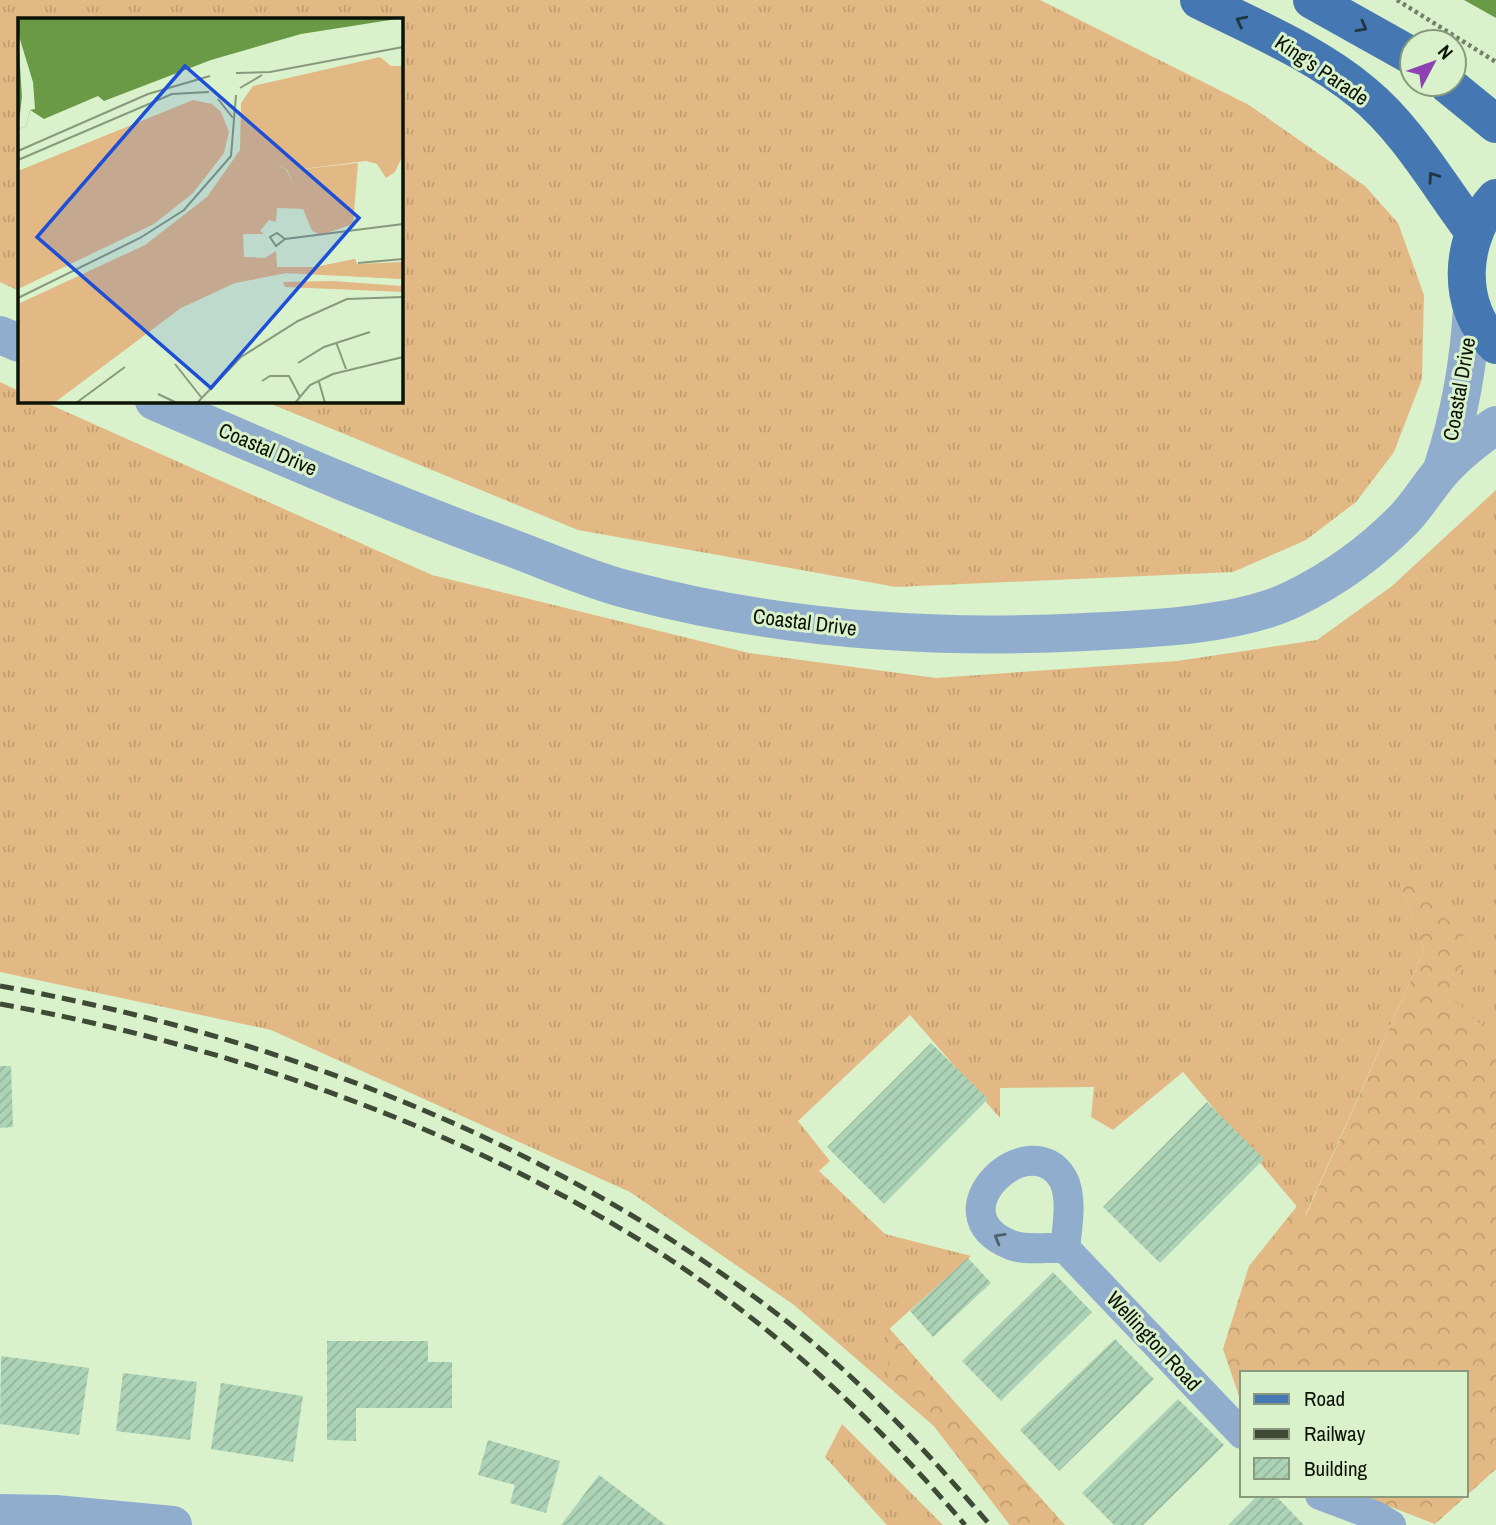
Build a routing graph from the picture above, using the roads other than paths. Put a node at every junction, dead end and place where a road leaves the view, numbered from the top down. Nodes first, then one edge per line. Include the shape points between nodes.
1 (1199, 0) edge
2 (1312, 0) edge
3 (1398, 48) edge
4 (1464, 98) edge
5 (1496, 124) edge
6 (1496, 198) edge
7 (1474, 232) junction
8 (1472, 307) junction
9 (0, 335) edge
10 (18, 343) edge
11 (1496, 345) edge
12 (156, 402) edge
13 (1496, 425) edge
14 (1441, 471) junction
15 (1065, 1248) dead end
16 (1240, 1432) edge
17 (1325, 1497) edge
18 (0, 1513) edge
19 (173, 1525) edge
20 (1391, 1525) edge

7 -> 1 main road, King's Parade via 1408,140 1364,94 1301,51
2 -> 3 main road
4 - 5 main road
6 - 7 main road
7 - 8 main road via 1467,257
8 - 11 main road
8 - 14 street, Coastal Drive via 1465,383
9 - 10 street
12 - 14 street, Coastal Drive via 442,522 627,590 773,620 886,631 1024,635 1134,629 1247,615 1288,602 1366,554 1408,515
13 - 14 street, Coastal Drive
15 - 16 street, Wellington Road
17 - 20 street
18 - 19 street

